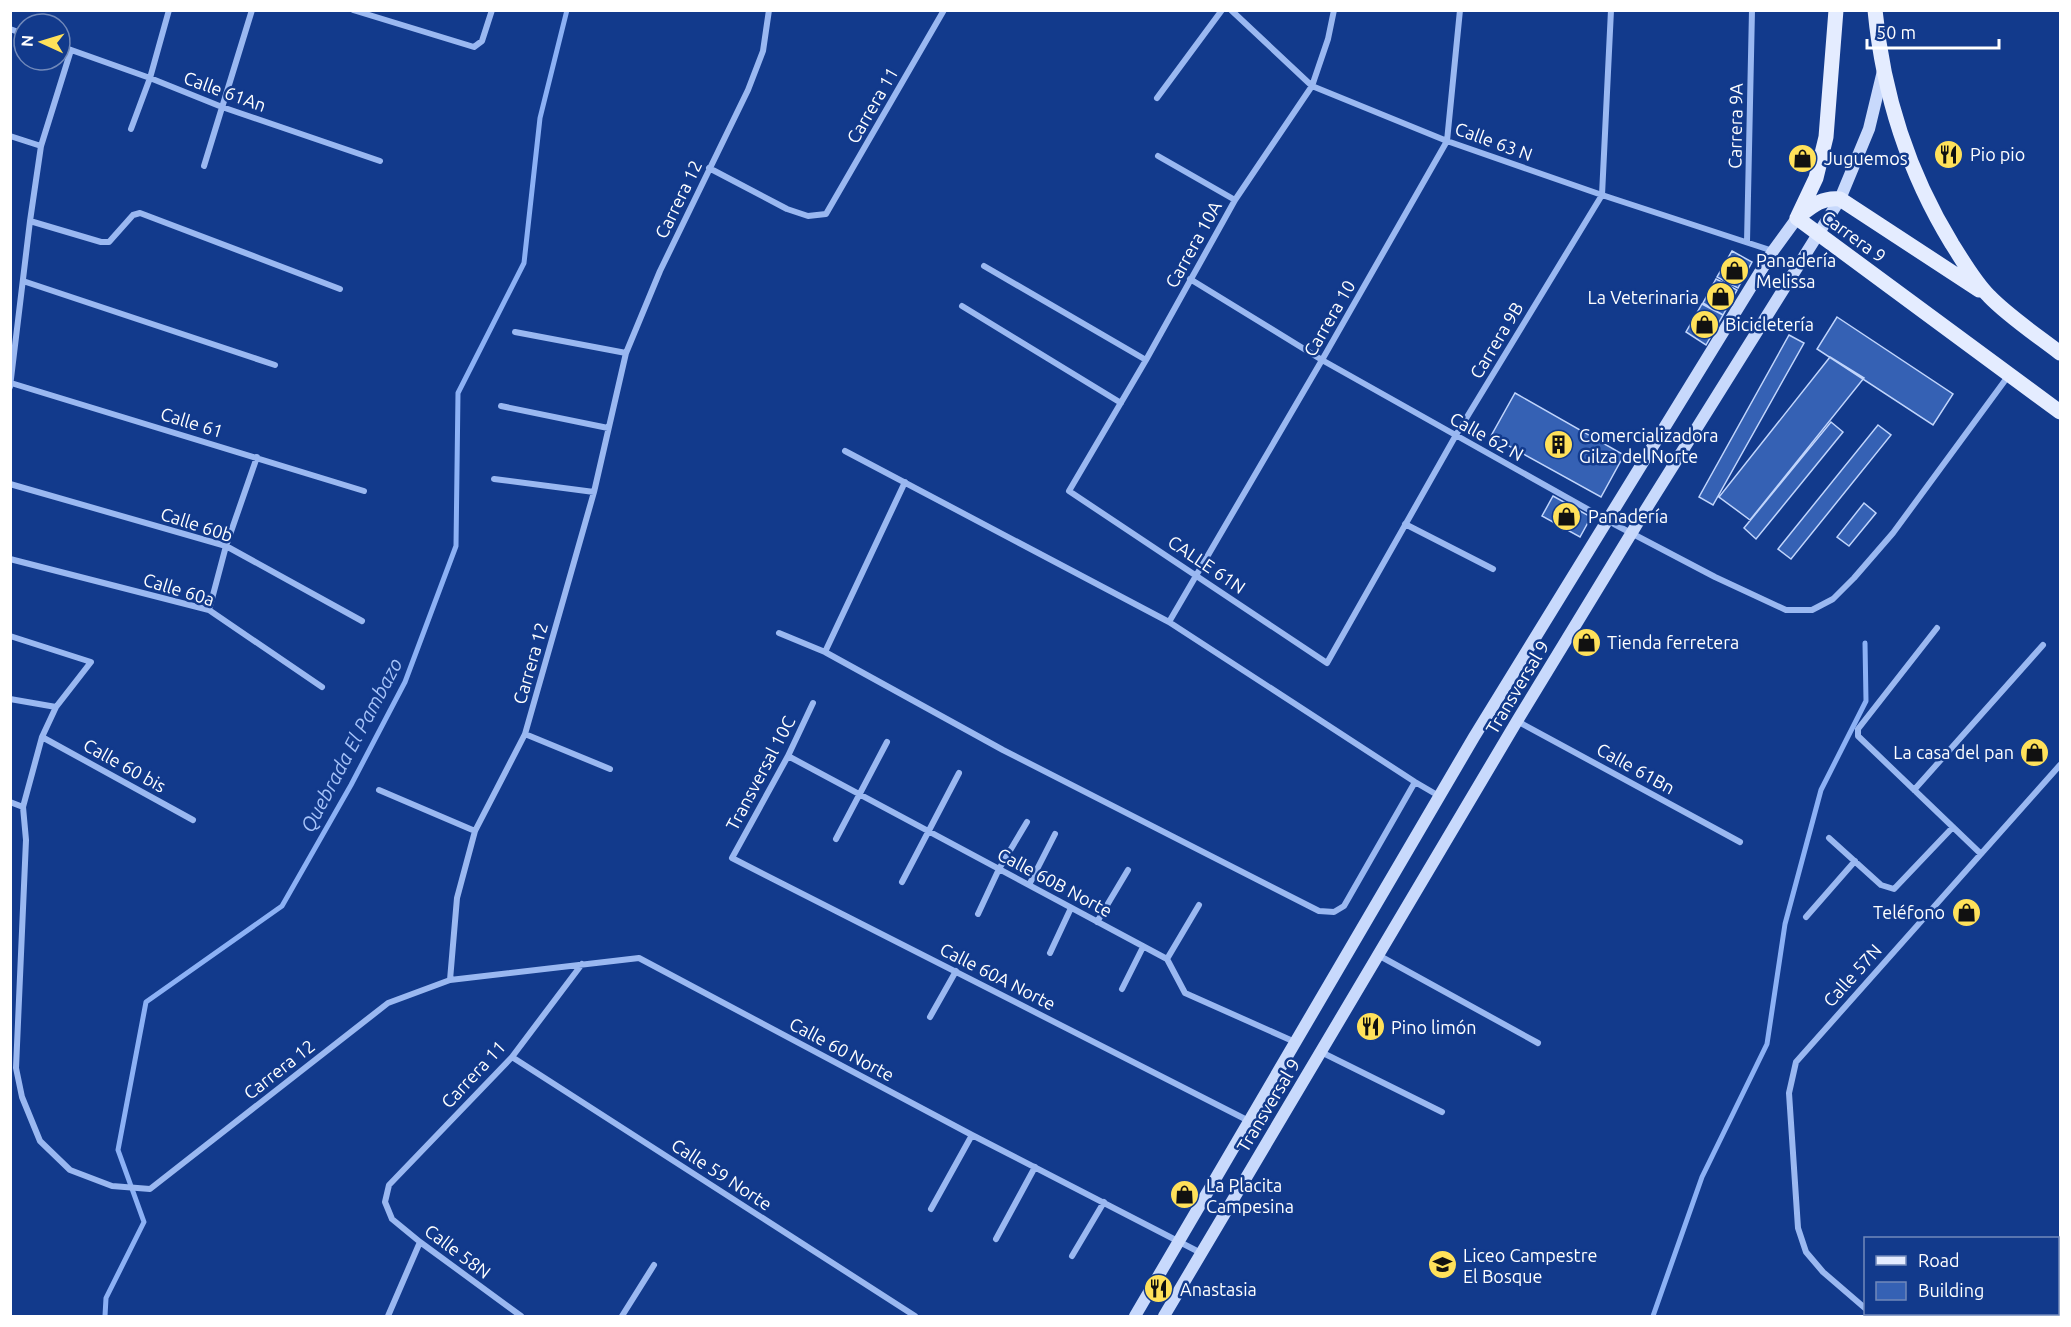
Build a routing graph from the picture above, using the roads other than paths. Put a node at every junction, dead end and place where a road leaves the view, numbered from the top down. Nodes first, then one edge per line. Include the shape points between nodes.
1 (170, 10) edge
2 (252, 10) edge
3 (353, 10) edge
4 (492, 10) edge
5 (769, 10) edge
6 (944, 10) edge
7 (1221, 10) edge
8 (1231, 10) edge
9 (1334, 10) edge
10 (1460, 10) edge
11 (1611, 10) edge
12 (1752, 10) edge
13 (1836, 10) edge
14 (1875, 10) edge
15 (72, 50) edge
16 (1883, 71) junction
17 (64, 72) edge
18 (150, 78) junction
19 (1312, 86) junction
20 (1157, 98) dead end
21 (222, 107) junction
22 (131, 129) dead end
23 (10, 136) edge
24 (1447, 141) junction
25 (41, 146) junction
26 (1158, 156) dead end
27 (380, 161) dead end
28 (204, 166) dead end
29 (709, 168) junction
30 (1602, 195) junction
31 (1840, 199) junction
32 (1235, 200) junction
33 (1797, 218) junction
34 (30, 221) junction
35 (1819, 235) junction
36 (1747, 242) junction
37 (1773, 251) junction
38 (984, 266) dead end
39 (1190, 279) junction
40 (23, 281) junction
41 (340, 289) dead end
42 (1989, 296) junction
43 (962, 306) dead end
44 (515, 333) dead end
45 (13, 351) edge
46 (626, 353) junction
47 (2061, 353) edge
48 (1146, 360) junction
49 (1322, 360) junction
50 (275, 365) dead end
51 (2009, 374) junction
52 (11, 382) edge
53 (10, 387) edge
54 (1121, 403) junction
55 (501, 406) dead end
56 (2061, 412) edge
57 (608, 428) junction
58 (1456, 435) junction
59 (845, 452) dead end
60 (257, 457) junction
61 (494, 479) dead end
62 (905, 482) junction
63 (10, 484) edge
64 (364, 491) dead end
65 (1069, 491) joint
66 (594, 492) junction
67 (1608, 521) junction
68 (1405, 524) junction
69 (1631, 534) junction
70 (226, 546) junction
71 (10, 559) edge
72 (1493, 569) dead end
73 (1197, 575) junction
74 (209, 610) junction
75 (362, 621) dead end
76 (1169, 622) junction
77 (1937, 628) dead end
78 (779, 633) dead end
79 (10, 636) edge
80 (2043, 645) dead end
81 (825, 652) junction
82 (1327, 663) joint
83 (322, 687) dead end
84 (10, 699) edge
85 (813, 703) dead end
86 (57, 707) junction
87 (1517, 721) junction
88 (525, 734) junction
89 (42, 737) junction
90 (887, 742) dead end
91 (788, 756) junction
92 (2061, 765) edge
93 (610, 769) dead end
94 (959, 773) dead end
95 (1415, 782) junction
96 (379, 790) dead end
97 (1914, 790) junction
98 (860, 794) junction
99 (1439, 796) junction
100 (10, 802) edge
101 (23, 807) junction
102 (193, 820) dead end
103 (1027, 822) dead end
104 (1953, 827) junction
105 (475, 831) junction
106 (929, 832) junction
107 (1055, 834) dead end
108 (1829, 838) dead end
109 (836, 839) dead end
110 (1740, 842) dead end
111 (1981, 854) junction
112 (732, 858) joint
113 (1855, 861) junction
114 (999, 869) junction
115 (1128, 870) dead end
116 (902, 882) dead end
117 (1029, 885) junction
118 (1200, 905) dead end
119 (1071, 908) junction
120 (978, 914) dead end
121 (1806, 917) dead end
122 (1097, 922) junction
123 (1143, 947) junction
124 (1050, 953) dead end
125 (1378, 954) junction
126 (1167, 959) junction
127 (582, 964) junction
128 (957, 971) junction
129 (450, 980) junction
130 (1122, 989) dead end
131 (930, 1017) dead end
132 (1296, 1042) junction
133 (1538, 1043) dead end
134 (1320, 1051) junction
135 (512, 1057) junction
136 (1442, 1112) dead end
137 (1250, 1121) junction
138 (972, 1135) junction
139 (1035, 1167) junction
140 (386, 1202) joint
141 (1104, 1202) junction
142 (931, 1209) dead end
143 (996, 1239) dead end
144 (1179, 1241) junction
145 (420, 1242) junction
146 (1201, 1253) junction
147 (1072, 1256) dead end
148 (654, 1265) dead end
149 (1864, 1307) edge
150 (388, 1317) edge
151 (521, 1317) edge
152 (622, 1317) edge
153 (915, 1317) edge
154 (1135, 1317) edge
155 (1164, 1317) edge

1 - 18 street
2 - 21 street
3 - 4 street via 474,47 482,41
5 - 29 street, Carrera 12 via 763,51
6 - 29 street, Carrera 11 via 826,214 808,216 788,209
7 - 20 street
8 - 19 street, Calle 63 N
9 - 19 street, Carrera 10A
10 - 24 street, Carrera 10
11 - 30 street, Carrera 9B
12 - 36 street, Carrera 9A
13 - 33 main road, Carrera 9 via 1827,137 1816,178
14 - 16 main road
15 - 18 street, Calle 61An
16 - 31 main road, Transversal 9 via 1869,129
16 - 42 main road via 1894,114 1923,192 1961,259
17 - 25 street
18 - 21 street, Calle 61An
18 - 22 street
19 - 24 street, Calle 63 N
19 - 32 street, Carrera 10A
21 - 27 street, Calle 61An
21 - 28 street
23 - 25 street
24 - 30 street, Calle 63 N
24 - 49 street, Carrera 10
25 - 34 street
26 - 32 street
29 - 46 street, Carrera 12
30 - 36 street, Calle 63 N
30 - 58 street, Carrera 9B
31 - 33 main road via 1818,201
31 - 35 main road, Transversal 9
31 - 42 main road
32 - 39 street, Carrera 10A
33 - 35 main road, Carrera 9
33 - 37 main road, Transversal 9
34 - 40 street
34 - 41 street via 109,242 133,215 140,213
35 - 51 main road, Carrera 9
35 - 69 main road, Transversal 9
36 - 37 street, Calle 63 N
37 - 67 main road, Transversal 9
38 - 48 street
39 - 48 street, Carrera 10A
39 - 49 street, Calle 62 N
40 - 45 street
40 - 50 street
42 - 47 main road
43 - 54 street
44 - 46 street
45 - 52 street
46 - 57 street, Carrera 12
48 - 54 street, Carrera 10A
49 - 58 street, Calle 62 N
49 - 73 street, Carrera 10
51 - 56 main road, Carrera 9
51 - 69 street, Calle 62 N via 1893,533 1833,599 1812,610 1786,610
52 - 53 street
52 - 60 street, Calle 61
54 - 65 street, Carrera 10A
55 - 57 street
57 - 66 street, Carrera 12
58 - 67 street, Calle 62 N
58 - 68 street, Carrera 9B
59 - 62 street
60 - 64 street, Calle 61
60 - 70 street
61 - 66 street
62 - 76 street
62 - 81 street
63 - 70 street, Calle 60b
65 - 73 street, CALLE 61N
66 - 88 street, Carrera 12
67 - 69 street, Calle 62 N
67 - 99 main road, Transversal 9
68 - 72 street
68 - 82 street, Carrera 9B
69 - 87 main road, Transversal 9
70 - 74 street
70 - 75 street, Calle 60b
71 - 74 street, Calle 60a
73 - 76 street, Carrera 10
73 - 82 street, CALLE 61N
74 - 83 street, Calle 60a
76 - 95 street
77 - 97 street via 1858,729 1858,736
78 - 81 street
79 - 86 street via 91,662
80 - 97 street
81 - 95 street via 1003,750 1319,911 1334,912 1344,906
84 - 86 street
85 - 91 street, Transversal 10C
86 - 89 street
87 - 110 street, Calle 61Bn
87 - 125 main road, Transversal 9
88 - 93 street
88 - 105 street, Carrera 12
89 - 101 street
89 - 102 street, Calle 60 bis
90 - 98 street
91 - 98 street, Calle 60B Norte
91 - 112 street, Transversal 10C
92 - 111 street, Calle 57N
94 - 106 street
95 - 99 street
96 - 105 street
97 - 104 street
98 - 106 street, Calle 60B Norte
98 - 109 street
99 - 132 main road, Transversal 9
100 - 101 street
101 - 129 street, Carrera 12 via 26,840 16,1068 22,1097 40,1141 70,1170 112,1186 150,1189 388,1003
103 - 114 street
104 - 111 street
104 - 113 street via 1893,889 1881,885
105 - 129 street, Carrera 12 via 457,898
106 - 114 street, Calle 60B Norte
106 - 116 street
107 - 117 street
108 - 113 street
111 - 149 street, Calle 57N via 1796,1062 1789,1093 1798,1228 1806,1252 1822,1272
112 - 128 street, Calle 60A Norte
113 - 121 street
114 - 117 street, Calle 60B Norte
114 - 120 street
115 - 122 street
117 - 119 street, Calle 60B Norte
118 - 126 street
119 - 122 street, Calle 60B Norte
119 - 124 street
122 - 123 street, Calle 60B Norte
123 - 126 street, Calle 60B Norte
123 - 130 street
125 - 133 street
125 - 134 main road, Transversal 9
126 - 132 street via 1185,993
127 - 129 street, Calle 60 Norte
127 - 135 street, Carrera 11
127 - 138 street, Calle 60 Norte via 639,958
128 - 131 street
128 - 137 street, Calle 60A Norte
132 - 137 main road, Transversal 9
134 - 136 street
134 - 146 main road, Transversal 9
135 - 140 street, Carrera 11 via 389,1185
135 - 153 street, Calle 59 Norte
137 - 144 main road, Transversal 9
138 - 139 street, Calle 60 Norte
138 - 142 street
139 - 141 street, Calle 60 Norte
139 - 143 street
140 - 145 street, Calle 58N via 392,1218
141 - 144 street, Calle 60 Norte
141 - 147 street
144 - 146 street, Calle 60 Norte
144 - 154 main road, Transversal 9
145 - 150 street
145 - 151 street, Calle 58N
146 - 155 main road, Transversal 9
148 - 152 street

